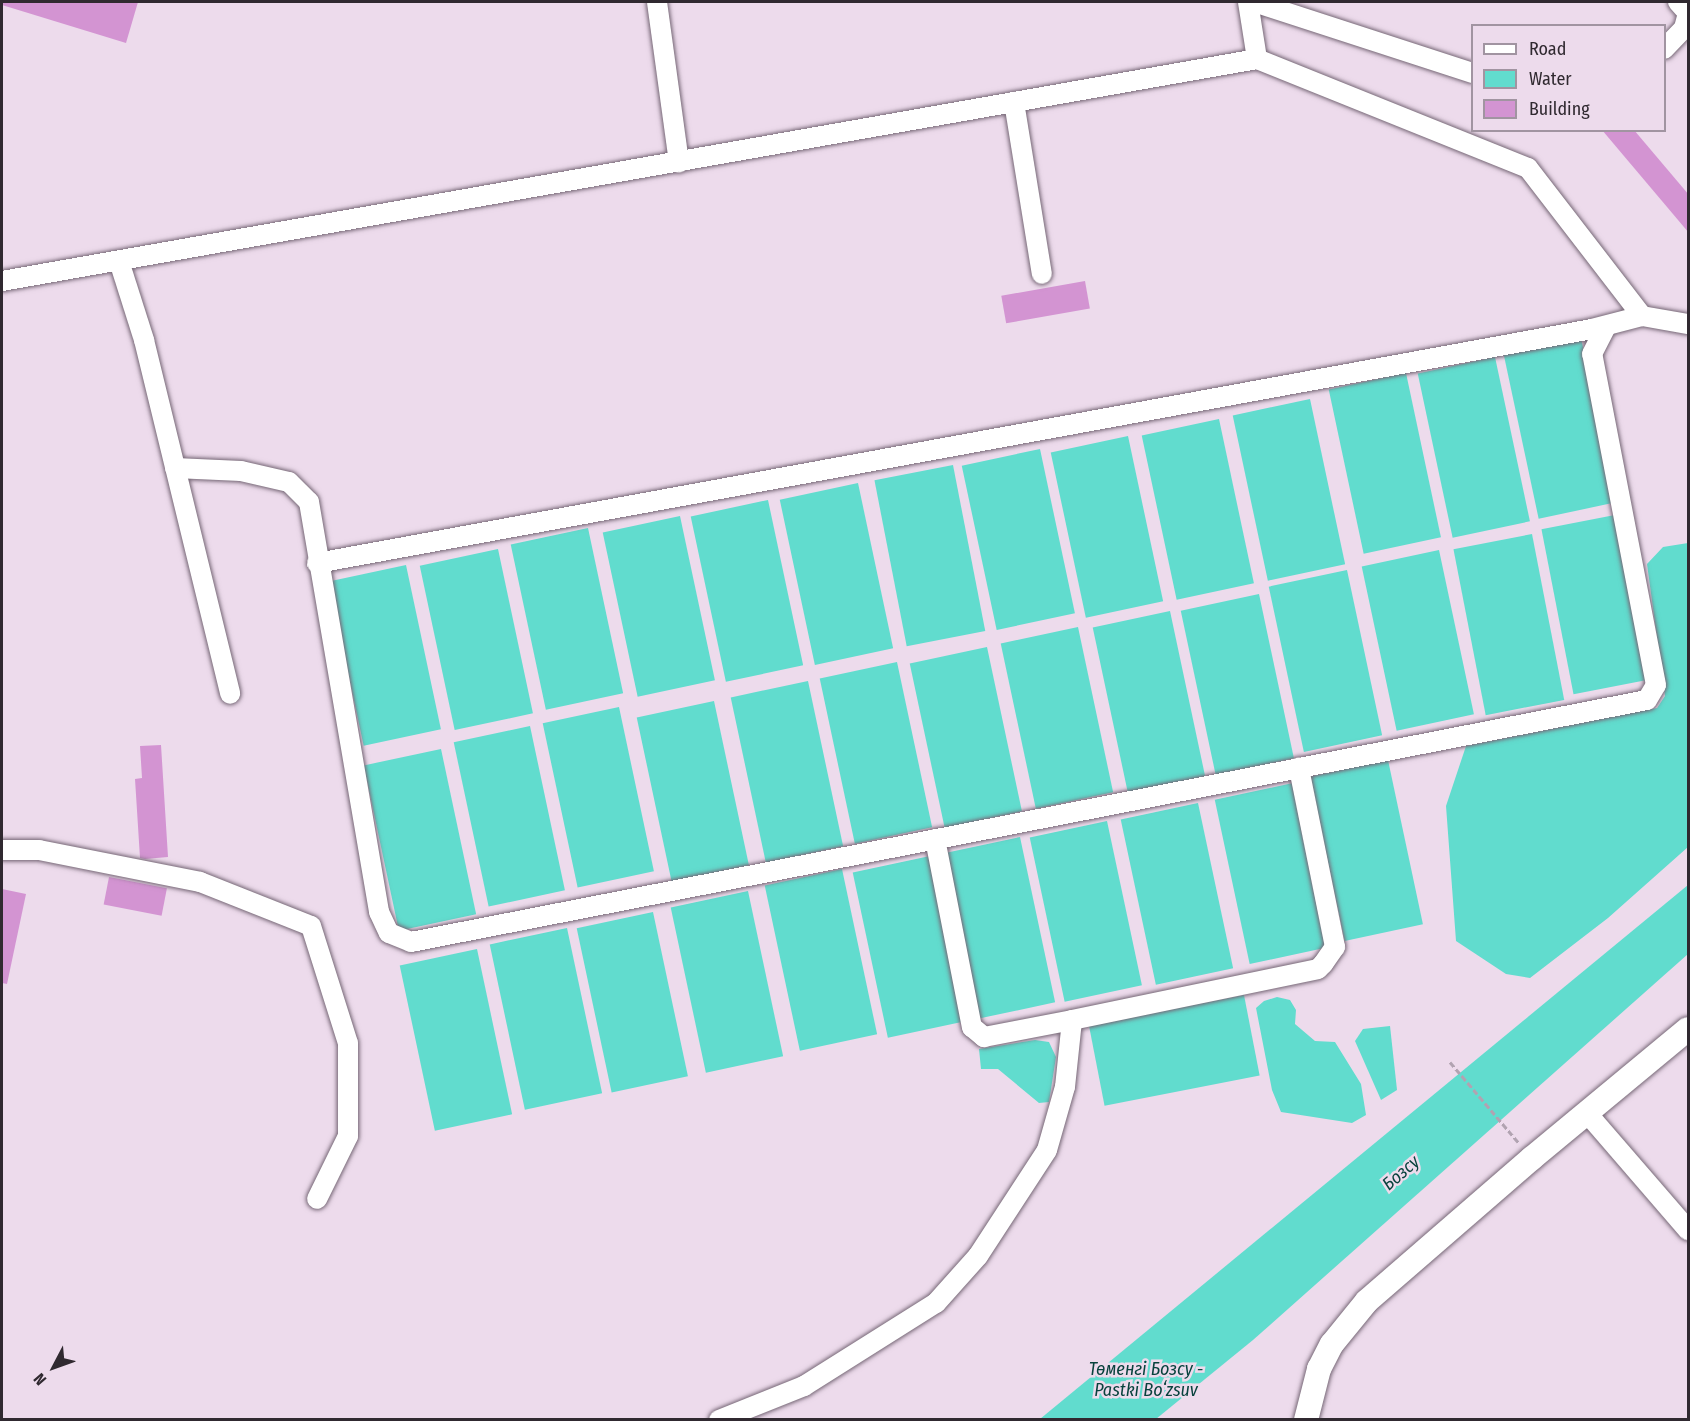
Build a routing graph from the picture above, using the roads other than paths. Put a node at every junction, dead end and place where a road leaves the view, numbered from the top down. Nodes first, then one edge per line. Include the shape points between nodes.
1 (657, 2) edge
2 (1248, 2) edge
3 (1254, 2) edge
4 (1678, 2) edge
5 (1666, 48) edge
6 (1257, 59) junction
7 (1471, 72) edge
8 (1014, 102) junction
9 (679, 162) junction
10 (118, 261) junction
11 (1042, 274) dead end
12 (2, 281) edge
13 (1642, 316) junction
14 (1689, 324) edge
15 (1606, 326) junction
16 (175, 468) junction
17 (317, 563) junction
18 (230, 694) dead end
19 (1299, 768) junction
20 (934, 839) junction
21 (2, 850) edge
22 (1072, 1020) junction
23 (1688, 1030) edge
24 (1587, 1113) junction
25 (317, 1199) dead end
26 (1689, 1230) edge
27 (1304, 1417) edge
28 (719, 1419) edge

1 - 9 street
2 - 6 street
3 - 7 street
4 - 5 street via 1688,13 1684,28
6 - 8 street
6 - 13 street via 1528,168
8 - 9 street
8 - 11 street
9 - 10 street
10 - 12 street
10 - 16 street via 144,340
13 - 14 street
13 - 15 street
15 - 17 street
15 - 19 street via 1592,354 1656,685 1647,700
16 - 17 street via 241,471 289,482 309,502
16 - 18 street
17 - 20 street via 379,912 389,933 411,942
19 - 20 street
19 - 22 street via 1335,947 1323,964 1318,969
20 - 22 street via 972,1027 984,1037
21 - 25 street via 39,850 200,882 311,926 348,1043 348,1136
22 - 28 street via 1065,1087 1047,1150 978,1256 926,1310 804,1386
23 - 24 main road
24 - 26 street
24 - 27 main road via 1367,1301 1332,1344

